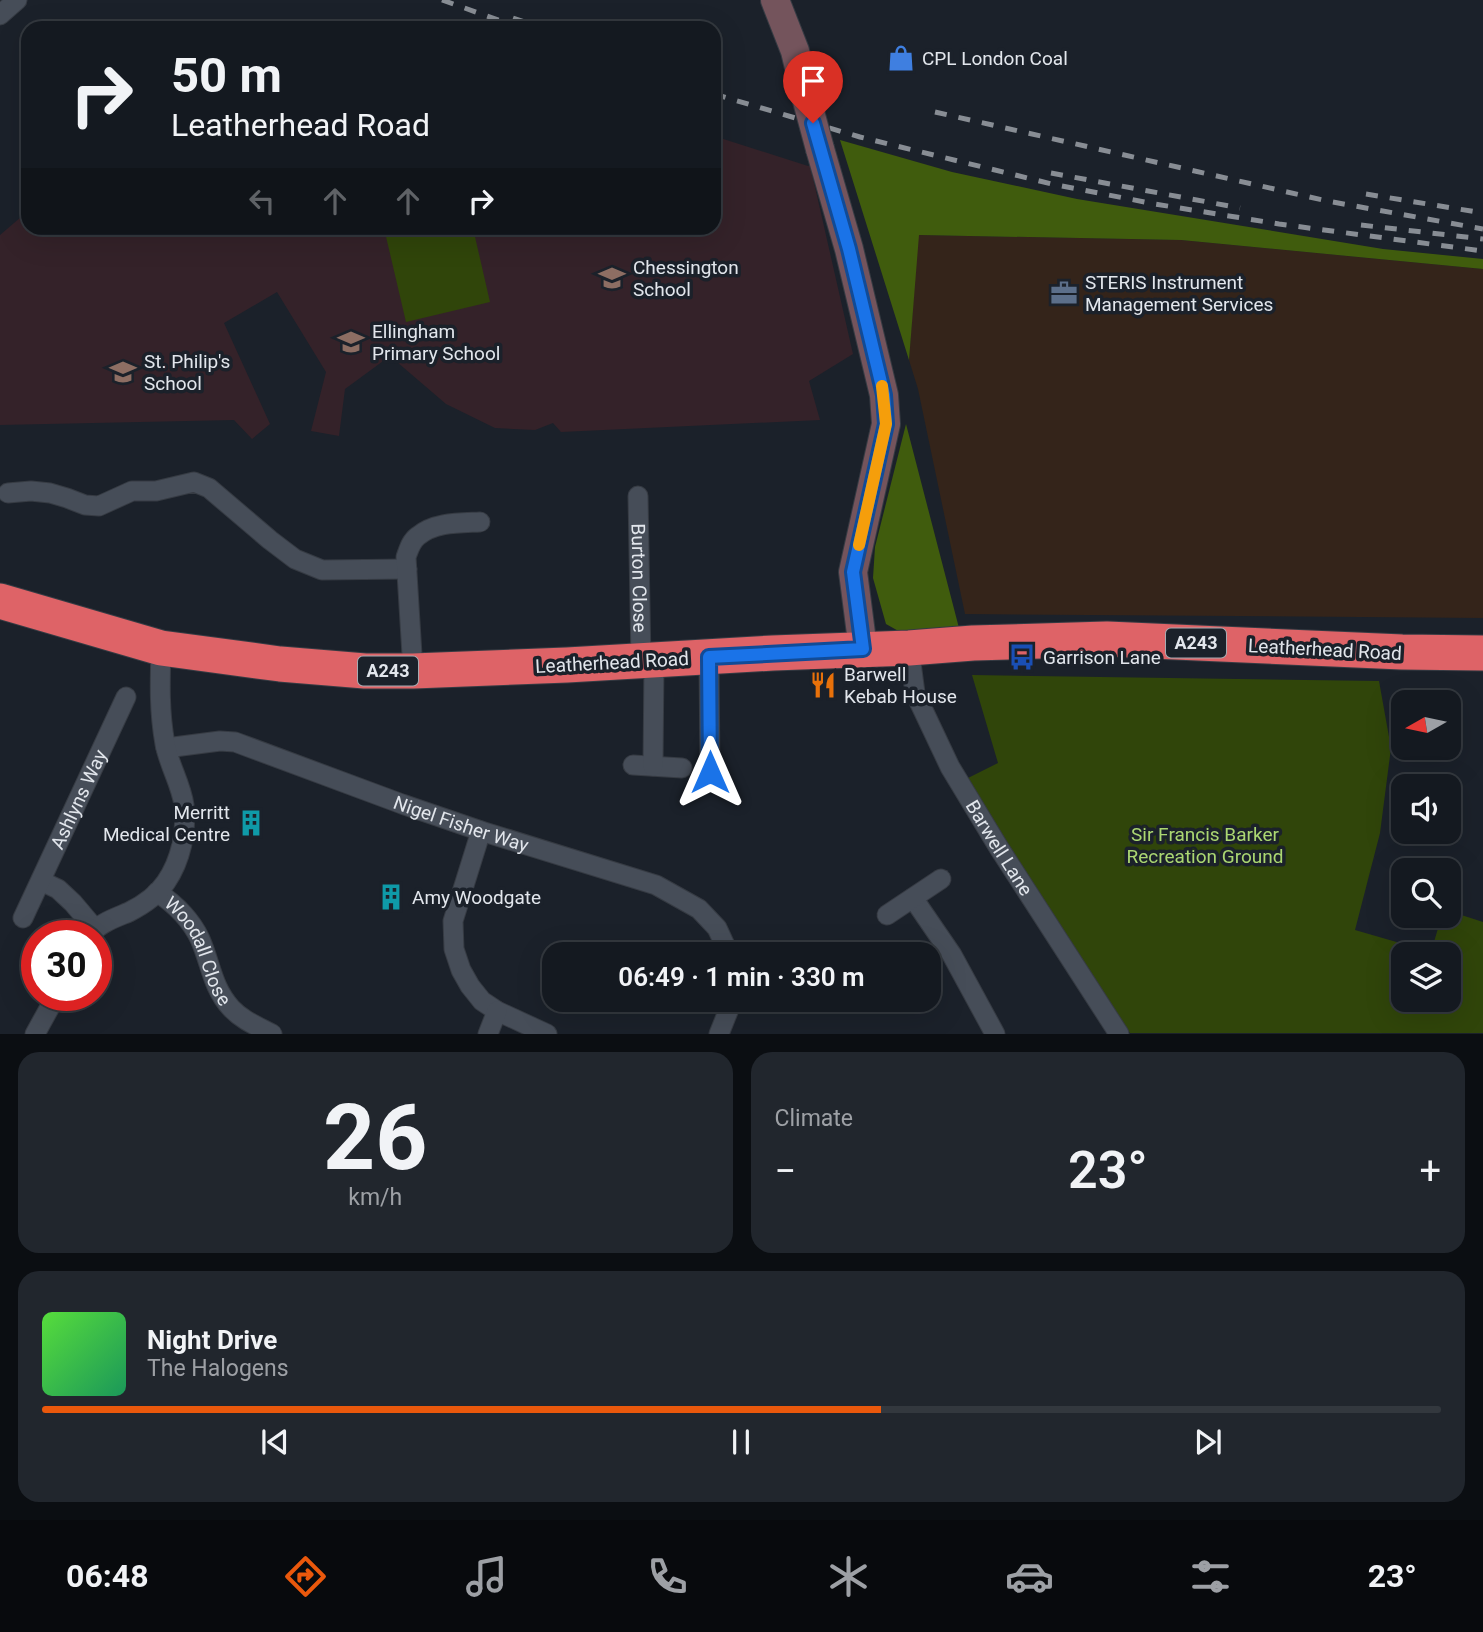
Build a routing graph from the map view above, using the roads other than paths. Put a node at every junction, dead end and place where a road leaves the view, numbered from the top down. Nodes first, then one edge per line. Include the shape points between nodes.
1 (17, 0) edge
2 (775, 0) edge
3 (0, 15) edge
4 (8, 494) dead end
5 (638, 496) dead end
6 (480, 522) dead end
7 (407, 569) junction
8 (0, 601) edge
9 (161, 648) junction
10 (909, 648) junction
11 (863, 649) junction
12 (1483, 653) edge
13 (709, 657) junction
14 (647, 661) junction
15 (413, 671) junction
16 (126, 697) dead end
17 (166, 748) junction
18 (682, 768) dead end
19 (710, 772) dead end
20 (481, 831) junction
21 (941, 879) dead end
22 (30, 889) junction
23 (157, 892) junction
24 (913, 898) junction
25 (887, 915) dead end
26 (23, 918) dead end
27 (84, 920) edge
28 (111, 920) edge
29 (723, 942) edge
30 (48, 1011) edge
31 (497, 1011) junction
32 (728, 1012) edge
33 (35, 1034) edge
34 (272, 1034) edge
35 (488, 1034) edge
36 (547, 1034) edge
37 (719, 1034) edge
38 (995, 1034) edge
39 (1119, 1034) edge

1 - 3 street
2 - 11 street, bridge via 795,51 884,395 886,424 853,572
4 - 7 street via 50,493 99,506 132,491 194,482 209,488 295,559 322,570
5 - 14 street, Burton Close
6 - 7 street via 446,523 419,535 406,556
7 - 15 street
8 - 9 highway, Leatherhead Road / A243
9 - 15 highway, Leatherhead Road / A243 via 320,668
9 - 17 street via 159,692
10 - 11 highway, Leatherhead Road / A243
10 - 12 highway, Leatherhead Road / A243 via 1107,639
10 - 39 street, Barwell Lane via 915,693 950,767
11 - 13 highway, Leatherhead Road / A243
13 - 14 highway, Leatherhead Road / A243
13 - 19 street
14 - 15 highway, Leatherhead Road / A243
14 - 18 street, Burton Close via 643,766
16 - 22 street, Ashlyns Way via 121,720
17 - 20 street, Nigel Fisher Way via 235,742
17 - 23 street via 184,804 184,824 178,858
20 - 29 street, Nigel Fisher Way via 656,884 699,909
20 - 31 street via 453,921 454,948 470,986
21 - 24 street
22 - 26 street, Ashlyns Way
22 - 27 street via 58,889
23 - 28 street
23 - 34 street, Woodall Close via 188,920 218,990 231,1007
24 - 25 street
24 - 38 street via 952,955
30 - 33 street
31 - 35 street
31 - 36 street
32 - 37 street

